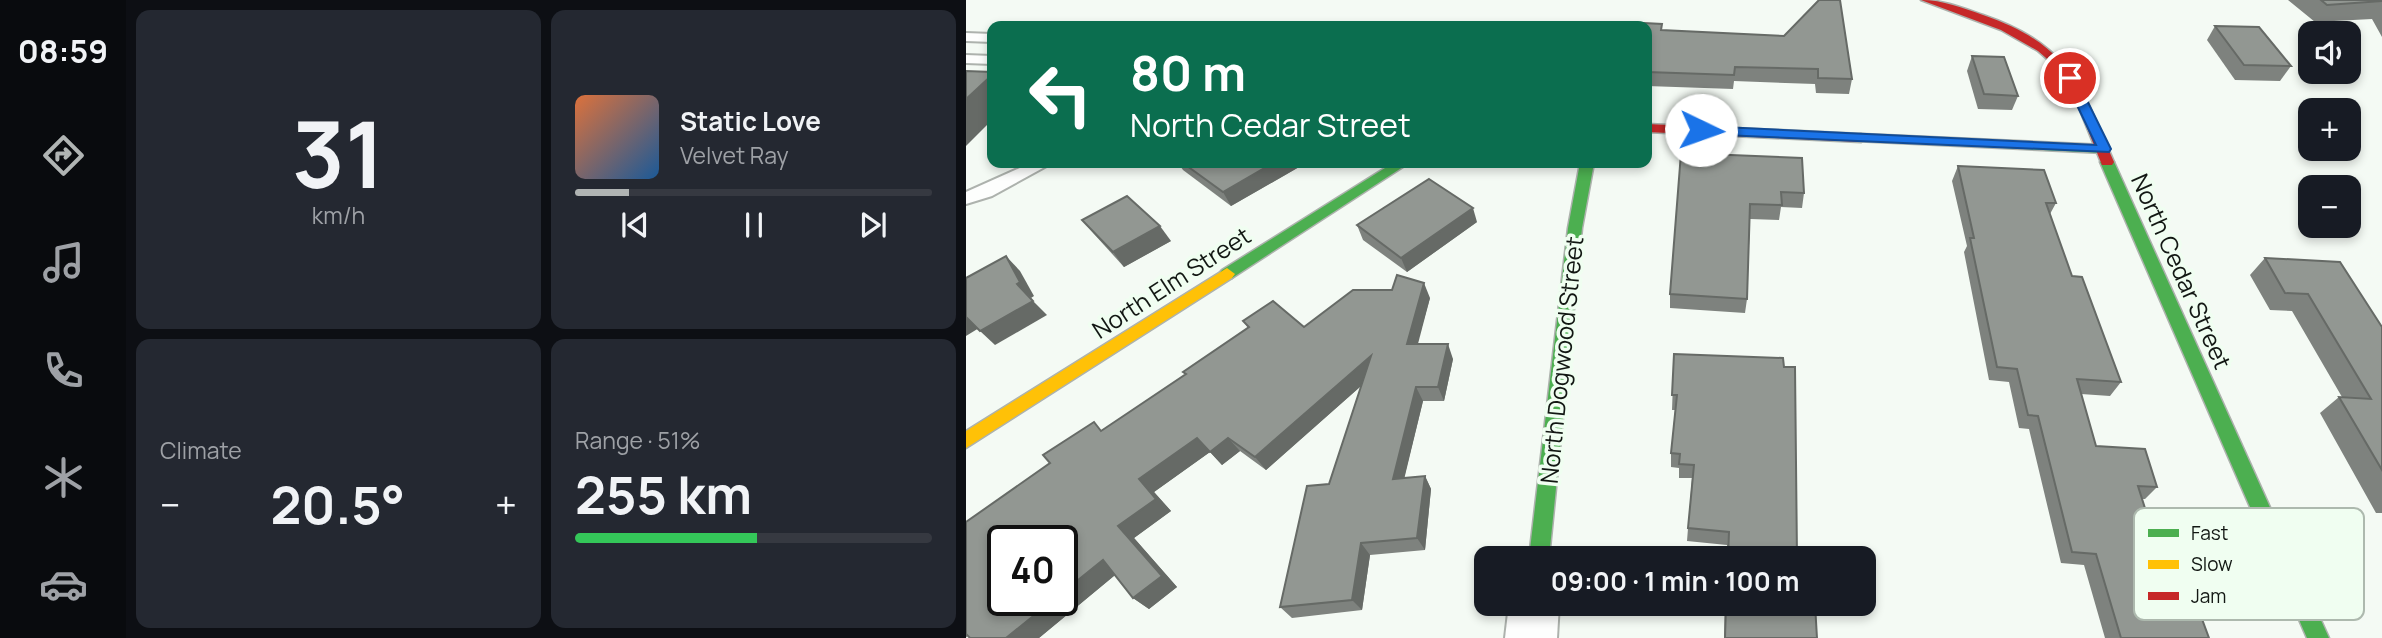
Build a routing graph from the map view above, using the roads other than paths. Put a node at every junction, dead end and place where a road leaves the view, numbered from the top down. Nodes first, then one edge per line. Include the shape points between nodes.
1 (1926, 0) edge
2 (966, 37) edge
3 (987, 38) edge
4 (966, 59) edge
5 (987, 59) edge
6 (1652, 128) edge
7 (2104, 149) junction
8 (1034, 168) edge
9 (1394, 168) edge
10 (1586, 168) edge
11 (966, 198) edge
12 (966, 440) edge
13 (2261, 508) edge
14 (1540, 546) edge
15 (1533, 616) edge
16 (2310, 620) edge
17 (1531, 638) edge
18 (2318, 638) edge

1 - 7 street, North Cedar Street via 2010,29 2054,57 2070,78
2 - 3 lane
4 - 5 lane
6 - 7 street
7 - 13 street, North Cedar Street
8 - 11 lane
9 - 12 street, North Elm Street
10 - 14 street, North Dogwood Street via 1575,229
15 - 17 street
16 - 18 street, North Cedar Street

